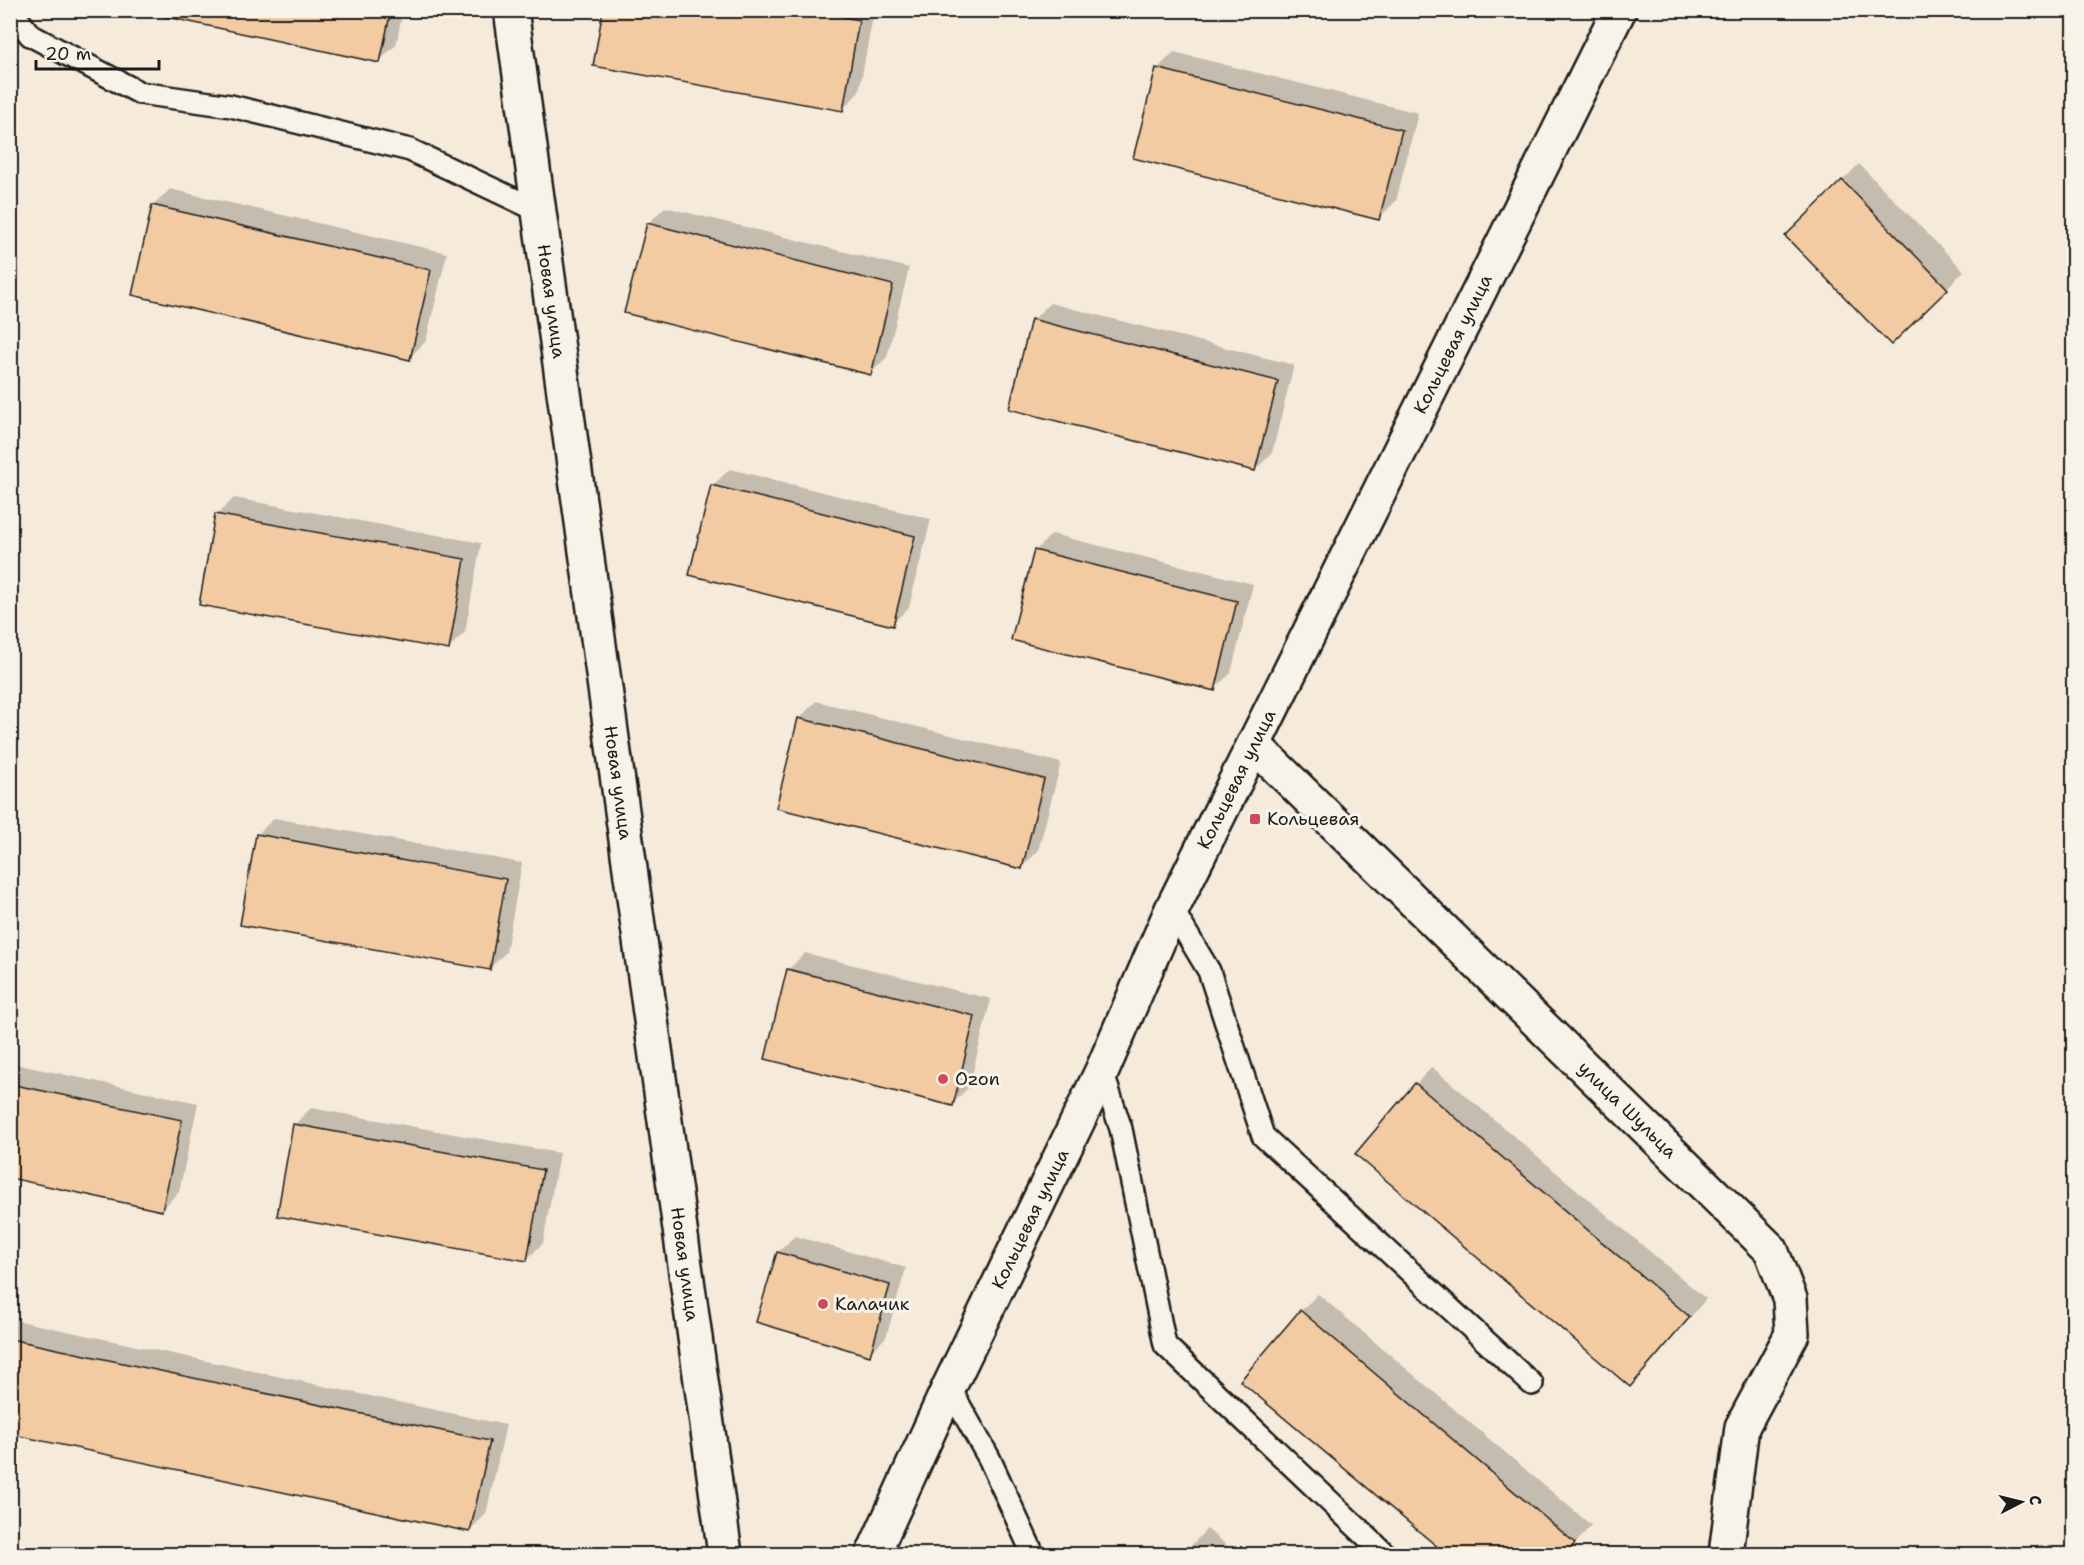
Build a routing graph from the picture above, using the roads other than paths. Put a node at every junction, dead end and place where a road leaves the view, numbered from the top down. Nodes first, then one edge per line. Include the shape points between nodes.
1 (10, 10) edge
2 (512, 10) edge
3 (1619, 10) edge
4 (539, 211) junction
5 (1254, 745) junction
6 (1172, 909) junction
7 (1102, 1071) junction
8 (1532, 1384) dead end
9 (949, 1387) junction
10 (725, 1554) edge
11 (873, 1554) edge
12 (1033, 1554) edge
13 (1385, 1554) edge
14 (1726, 1554) edge

1 - 4 lane via 30,35 140,93 231,106 410,150
2 - 4 street, Новая улица
3 - 5 street, Кольцевая улица
4 - 10 street, Новая улица
5 - 6 street, Кольцевая улица
5 - 14 street, улица Шульца via 1771,1250 1790,1299 1792,1334 1742,1426
6 - 7 street, Кольцевая улица
6 - 8 lane via 1209,971 1263,1136
7 - 9 street, Кольцевая улица
7 - 13 lane via 1121,1129 1165,1345
9 - 11 street, Кольцевая улица
9 - 12 lane via 989,1458

